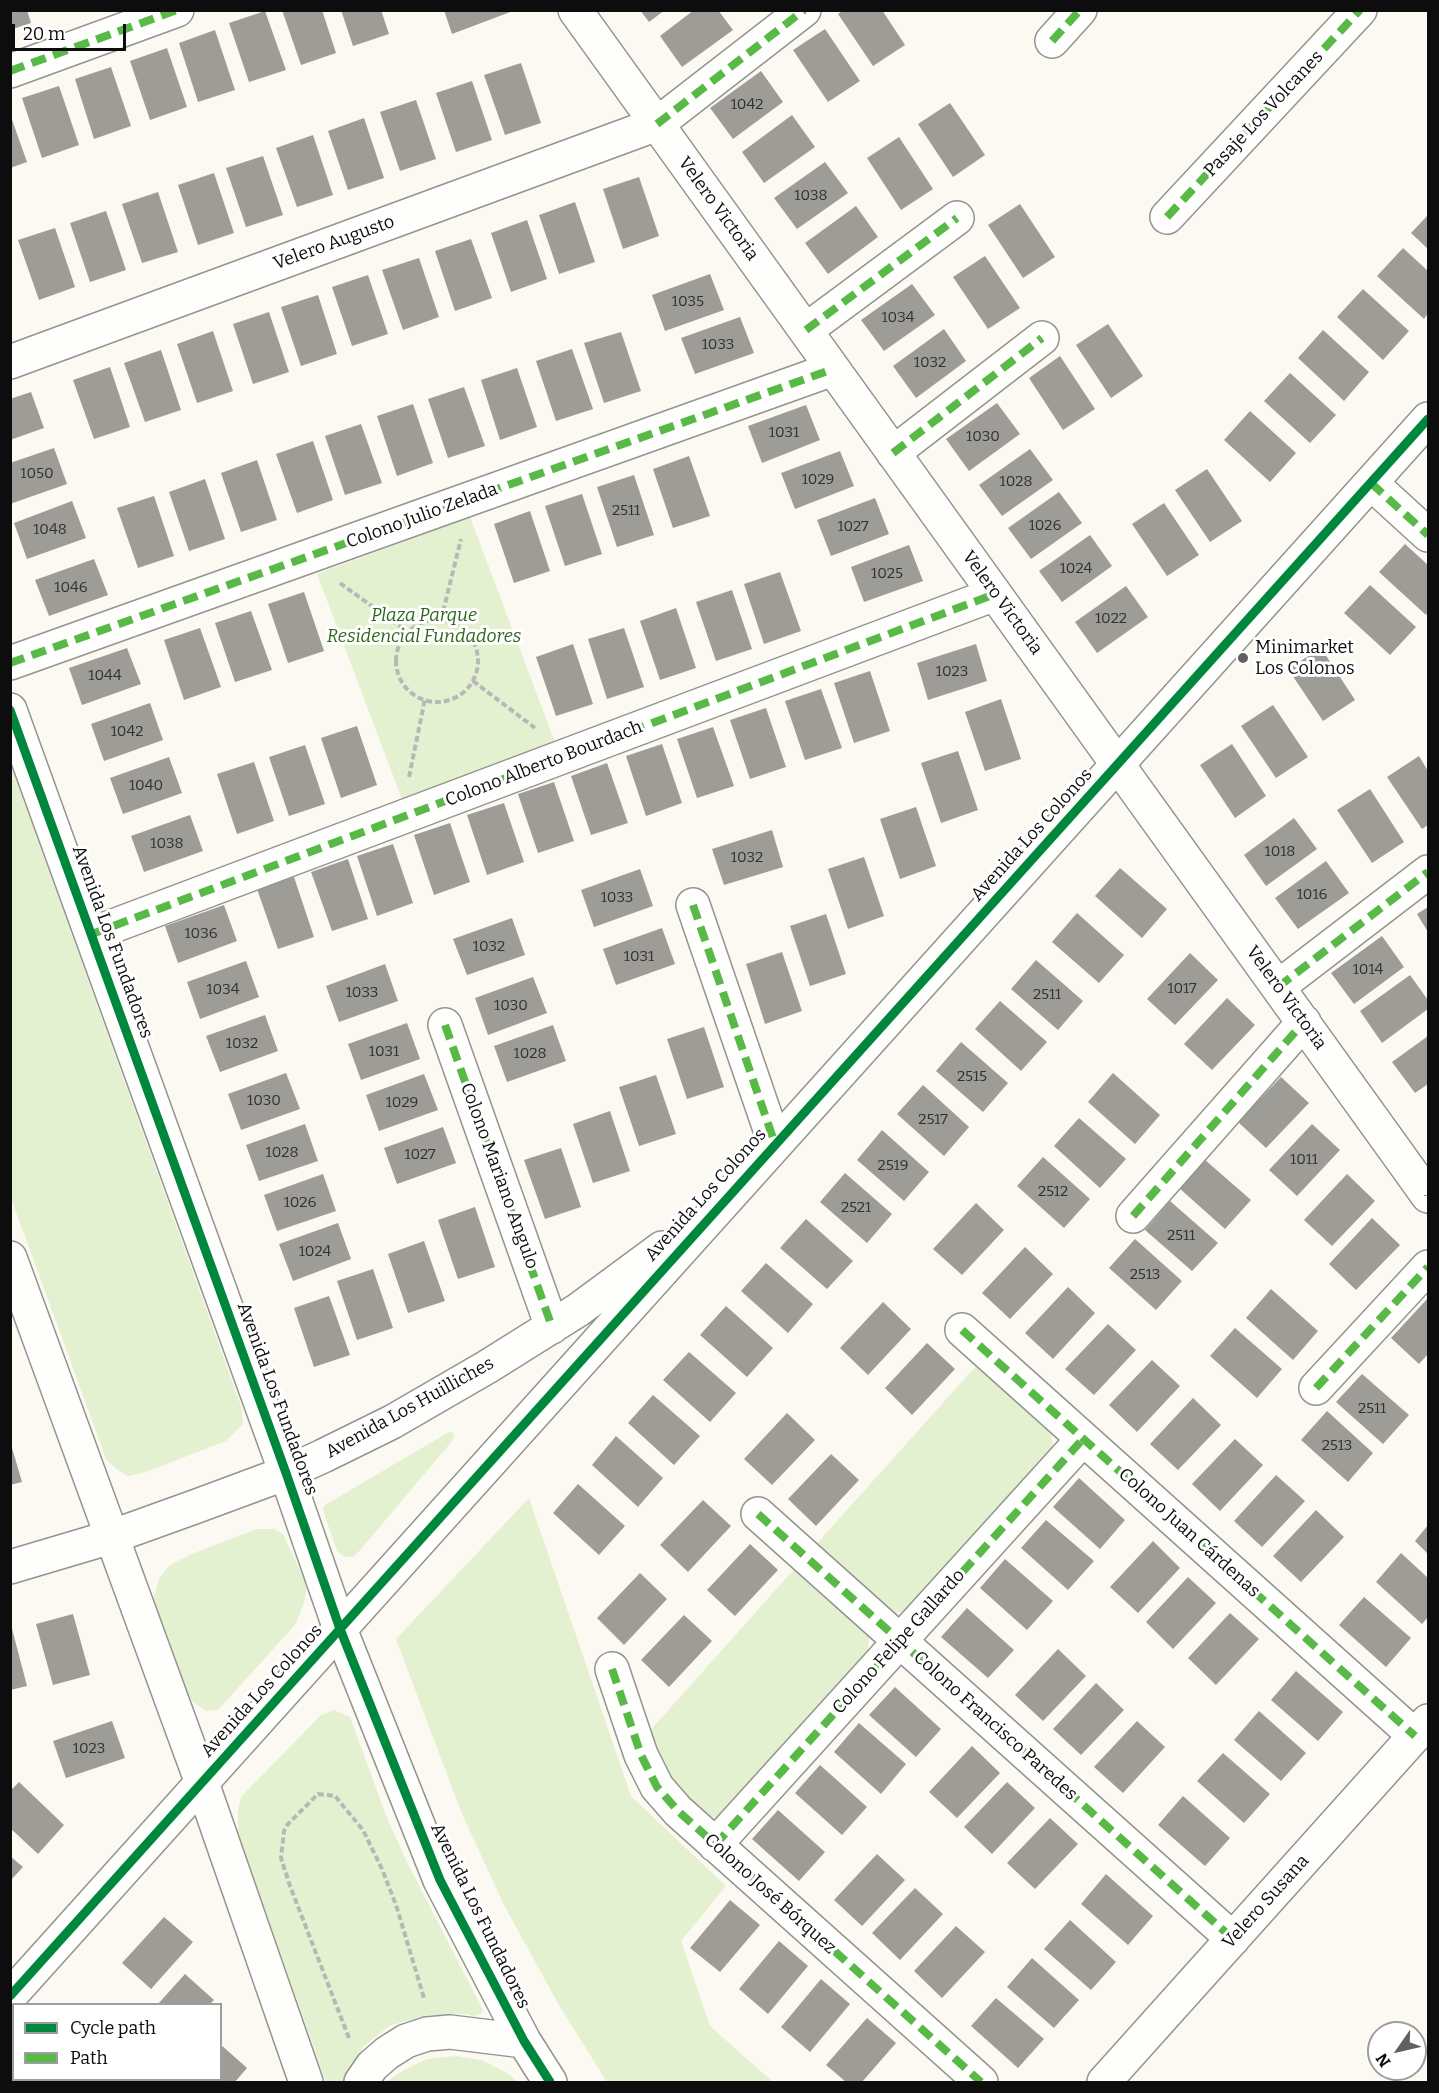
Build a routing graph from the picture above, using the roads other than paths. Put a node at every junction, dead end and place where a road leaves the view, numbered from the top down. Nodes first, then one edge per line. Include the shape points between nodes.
1 (177, 10) edge
2 (575, 10) edge
3 (804, 10) edge
4 (1080, 10) edge
5 (1360, 10) edge
6 (1052, 41) dead end
7 (10, 71) edge
8 (657, 124) junction
9 (1167, 217) dead end
10 (957, 218) dead end
11 (806, 330) junction
12 (1042, 338) dead end
13 (10, 362) edge
14 (833, 369) junction
15 (1428, 419) edge
16 (893, 453) junction
17 (1371, 483) junction
18 (1428, 534) edge
19 (995, 594) junction
20 (10, 663) edge
21 (10, 710) edge
22 (1118, 765) junction
23 (1428, 872) edge
24 (693, 905) dead end
25 (92, 934) junction
26 (1278, 987) junction
27 (1304, 1022) junction
28 (445, 1025) dead end
29 (775, 1144) junction
30 (736, 1188) junction
31 (1428, 1196) edge
32 (1133, 1216) dead end
33 (10, 1258) edge
34 (1428, 1267) edge
35 (552, 1327) junction
36 (962, 1330) dead end
37 (1316, 1388) dead end
38 (1083, 1439) junction
39 (286, 1473) junction
40 (758, 1514) dead end
41 (111, 1537) junction
42 (10, 1567) edge
43 (340, 1629) junction
44 (900, 1641) junction
45 (612, 1669) dead end
46 (1422, 1728) edge
47 (202, 1783) junction
48 (715, 1845) junction
49 (1233, 1939) junction
50 (10, 1995) edge
51 (524, 2041) junction
52 (363, 2080) edge
53 (306, 2082) edge
54 (550, 2082) edge
55 (981, 2082) edge
56 (1104, 2082) edge

1 - 7 street
2 - 8 street, Velero Victoria
3 - 8 street, Velero Augusto
4 - 6 street
5 - 9 street, Pasaje Los Volcanes
8 - 11 street, Velero Victoria
8 - 13 street, Velero Augusto
10 - 11 street
11 - 14 street, Velero Victoria
12 - 16 street
14 - 16 street, Velero Victoria
14 - 20 street, Colono Julio Zelada
15 - 17 street, Avenida Los Colonos
16 - 19 street, Velero Victoria
17 - 18 street
17 - 22 street, Avenida Los Colonos
19 - 22 street, Velero Victoria
19 - 25 street, Colono Alberto Bourdach
21 - 25 street, Avenida Los Fundadores
22 - 26 street, Velero Victoria
22 - 29 street, Avenida Los Colonos
23 - 26 street
24 - 29 street
25 - 39 street, Avenida Los Fundadores
26 - 27 street, Velero Victoria
27 - 31 street, Velero Victoria
27 - 32 street
28 - 35 street, Colono Mariano Angulo
29 - 30 street, Avenida Los Colonos
30 - 35 street, Avenida Los Huilliches via 657,1252
30 - 43 street, Avenida Los Colonos
33 - 41 street
34 - 37 street
35 - 39 street, Avenida Los Huilliches via 392,1422
36 - 38 street, Colono Juan Cárdenas
38 - 44 street, Colono Felipe Gallardo
38 - 46 street, Colono Juan Cárdenas
39 - 41 street, Avenida Los Huilliches
39 - 43 street, Avenida Los Fundadores
40 - 44 street, Colono Francisco Paredes
41 - 42 street, Avenida Los Huilliches
41 - 47 street
43 - 47 street, Avenida Los Colonos
43 - 51 street, Avenida Los Fundadores via 440,1880
44 - 48 street, Colono Felipe Gallardo
44 - 49 street, Colono Francisco Paredes
45 - 48 street, Colono José Bórquez via 657,1786
46 - 49 street, Velero Susana
47 - 50 street, Avenida Los Colonos
47 - 53 street
48 - 55 street, Colono José Bórquez
49 - 56 street, Velero Susana
51 - 52 street via 450,2032 427,2034 387,2053
51 - 54 street, Avenida Los Fundadores

